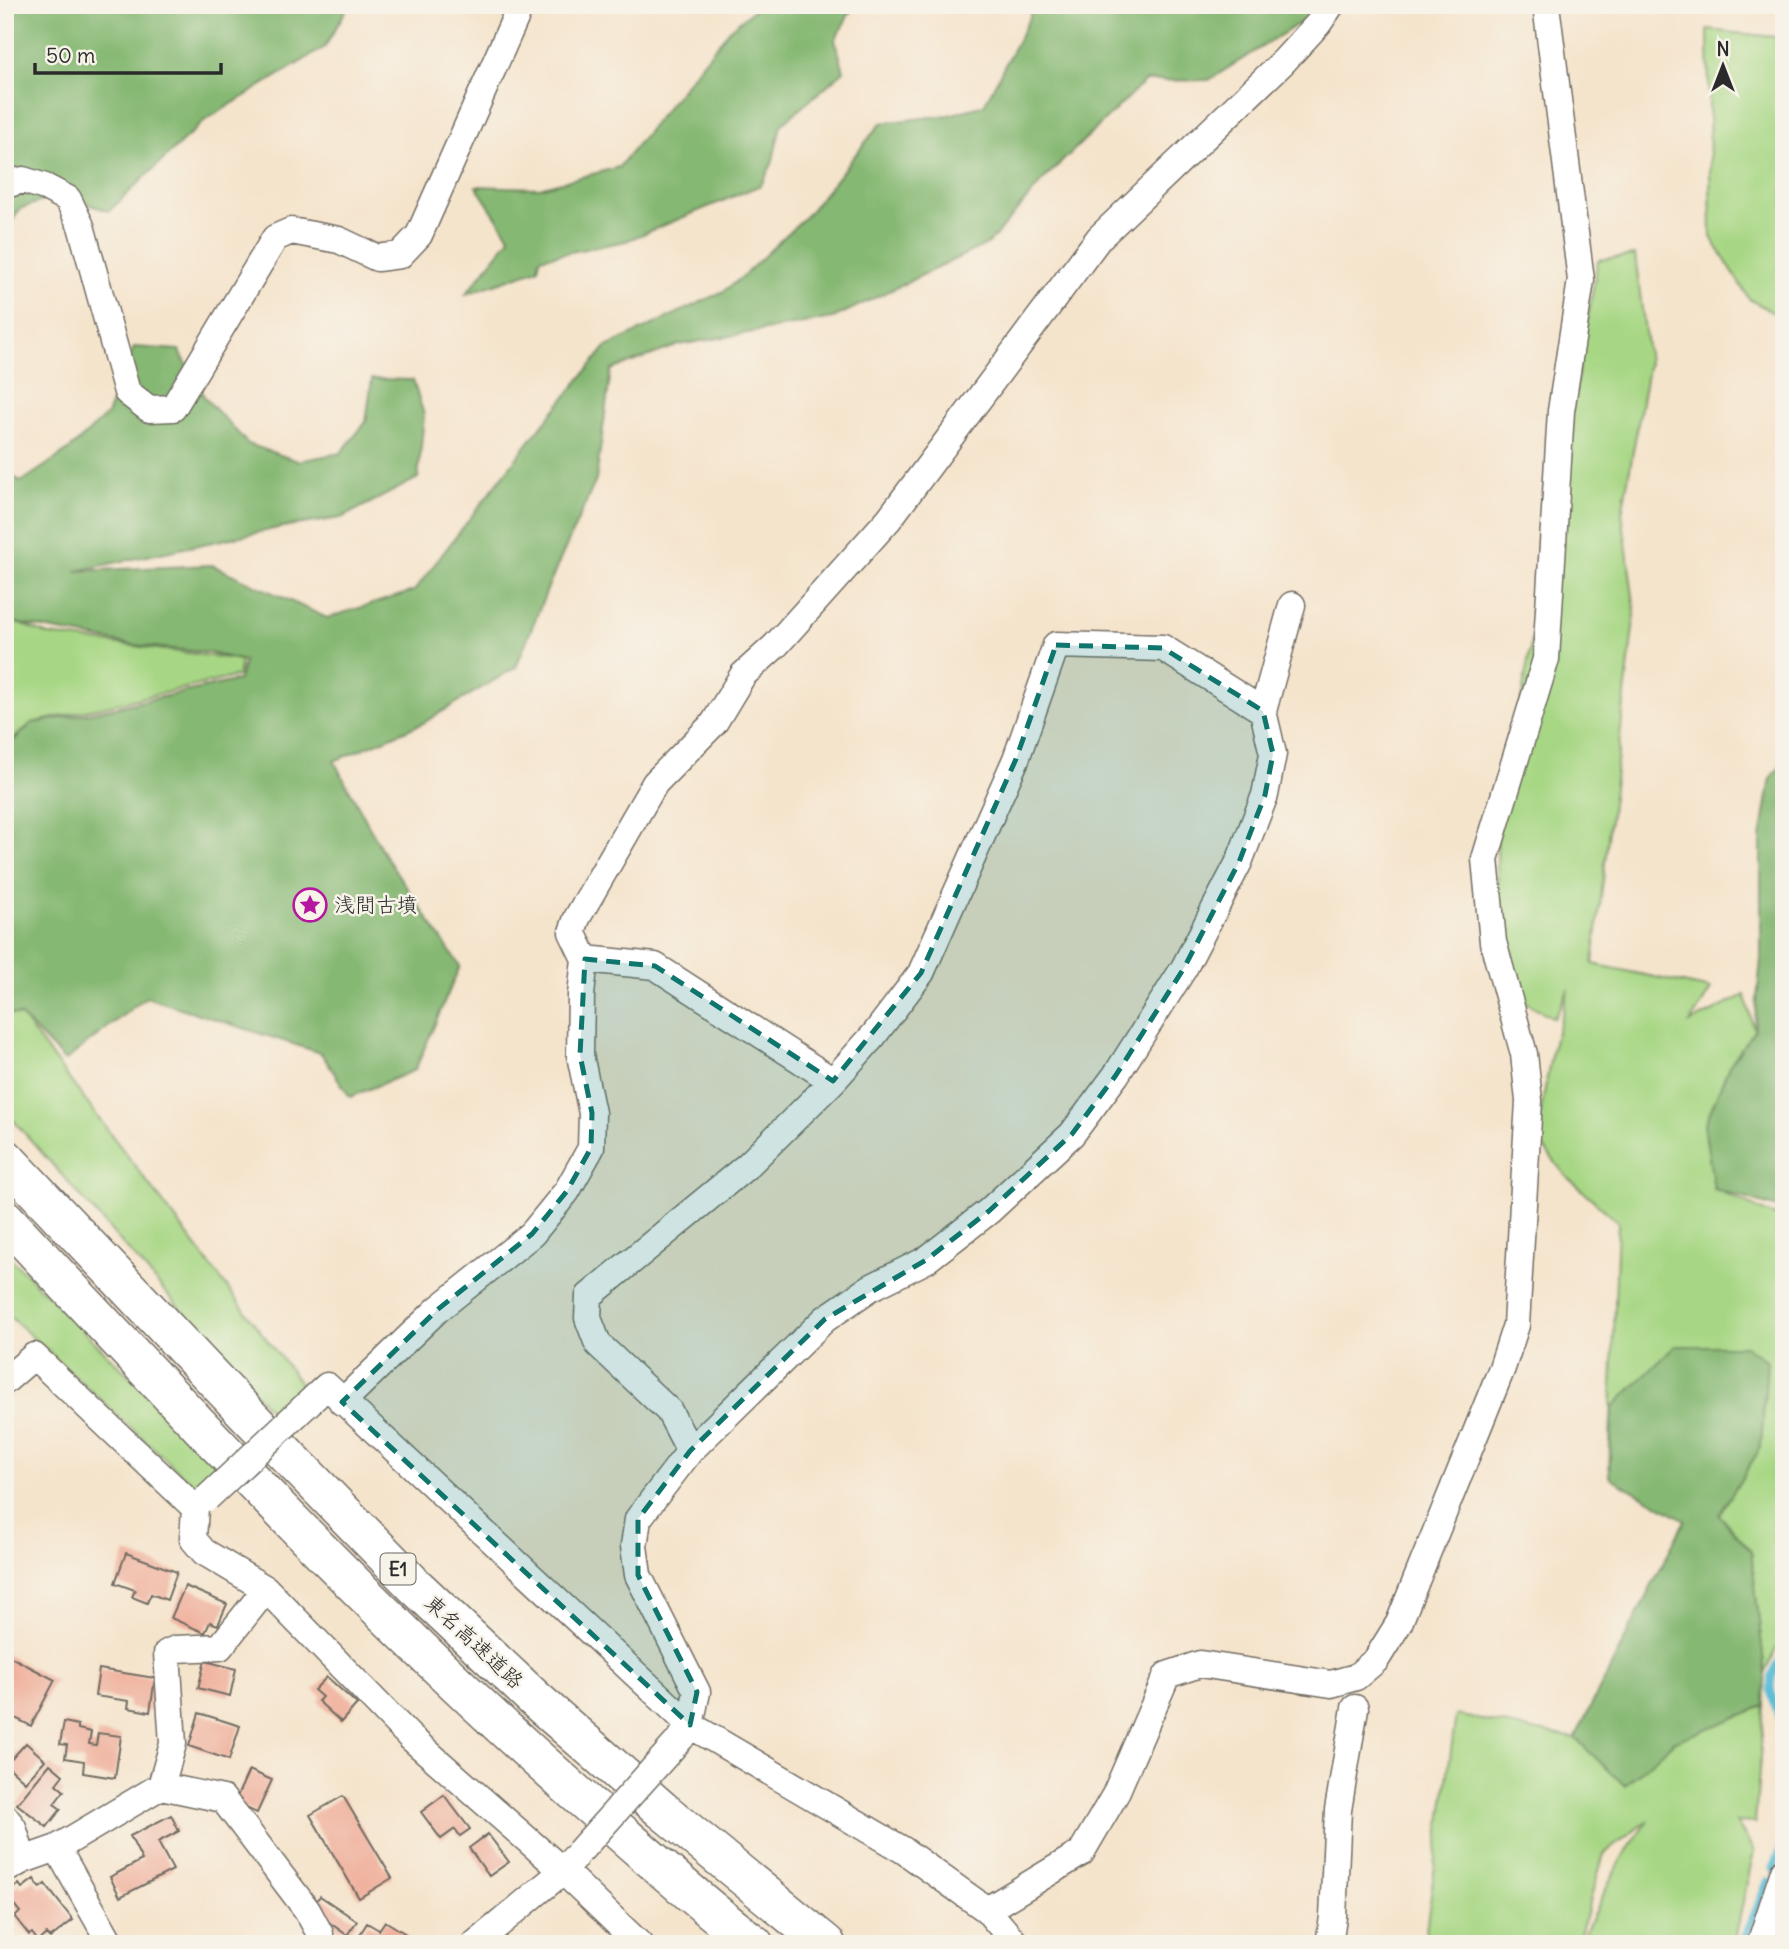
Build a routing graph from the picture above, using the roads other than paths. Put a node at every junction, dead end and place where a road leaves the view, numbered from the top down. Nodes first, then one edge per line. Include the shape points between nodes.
1 (521, 5) edge
2 (1331, 5) edge
3 (1546, 5) edge
4 (5, 185) edge
5 (1292, 605) dead end
6 (1263, 711) junction
7 (585, 959) junction
8 (833, 1081) junction
9 (5, 1158) edge
10 (5, 1219) edge
11 (5, 1381) edge
12 (342, 1402) junction
13 (690, 1451) junction
14 (201, 1503) junction
15 (266, 1589) junction
16 (1355, 1708) dead end
17 (685, 1731) junction
18 (162, 1786) junction
19 (5, 1817) edge
20 (57, 1848) junction
21 (571, 1861) junction
22 (14, 1865) edge
23 (1784, 1871) edge
24 (987, 1910) junction
25 (321, 1940) edge
26 (111, 1944) edge
27 (475, 1944) edge
28 (639, 1944) edge
29 (754, 1944) edge
30 (826, 1944) edge
31 (1016, 1944) edge
32 (1329, 1944) edge
33 (1760, 1944) edge

1 - 4 street via 419,235 400,255 377,258 339,240 291,231 275,238 173,408 149,409 127,392 81,226 68,199 23,180
2 - 7 street via 1283,62 1099,238 889,519 776,645 743,675 714,723 655,783 577,918 572,932
3 - 24 street via 1581,280 1561,411 1546,659 1485,859 1493,942 1524,1054 1529,1101 1516,1325 1399,1623 1377,1660 1356,1677 1331,1684 1200,1664 1167,1675 1115,1795 1081,1853
5 - 6 street
6 - 8 street via 1163,648 1056,645 1016,759 921,973
6 - 13 street via 1273,754 1265,795 1239,862 1184,968 1072,1134 926,1260 870,1288 825,1319
7 - 8 street via 655,966
7 - 12 street via 580,1055 592,1113 591,1148 567,1191 532,1234 437,1310
8 - 13 street via 748,1165 589,1296 588,1318 598,1344 669,1411
9 - 30 highway, 東名高速道路 / E1 via 415,1586 662,1810
10 - 29 highway, 東名高速道路 / E1 via 391,1621 512,1737
11 - 14 street via 34,1356
12 - 14 street, bridge via 327,1386
12 - 17 street
13 - 17 street via 638,1519 634,1546 638,1574 696,1692
14 - 15 street via 193,1539 204,1552
15 - 18 street via 220,1647 167,1653 173,1744
15 - 21 street via 410,1737
16 - 32 street via 1338,1810
17 - 21 street, bridge
17 - 24 street via 903,1850
18 - 20 street
18 - 25 street via 223,1799 307,1910
19 - 22 street via 13,1827
20 - 22 street
20 - 26 street
21 - 27 street
21 - 28 street
23 - 33 street
24 - 31 street

